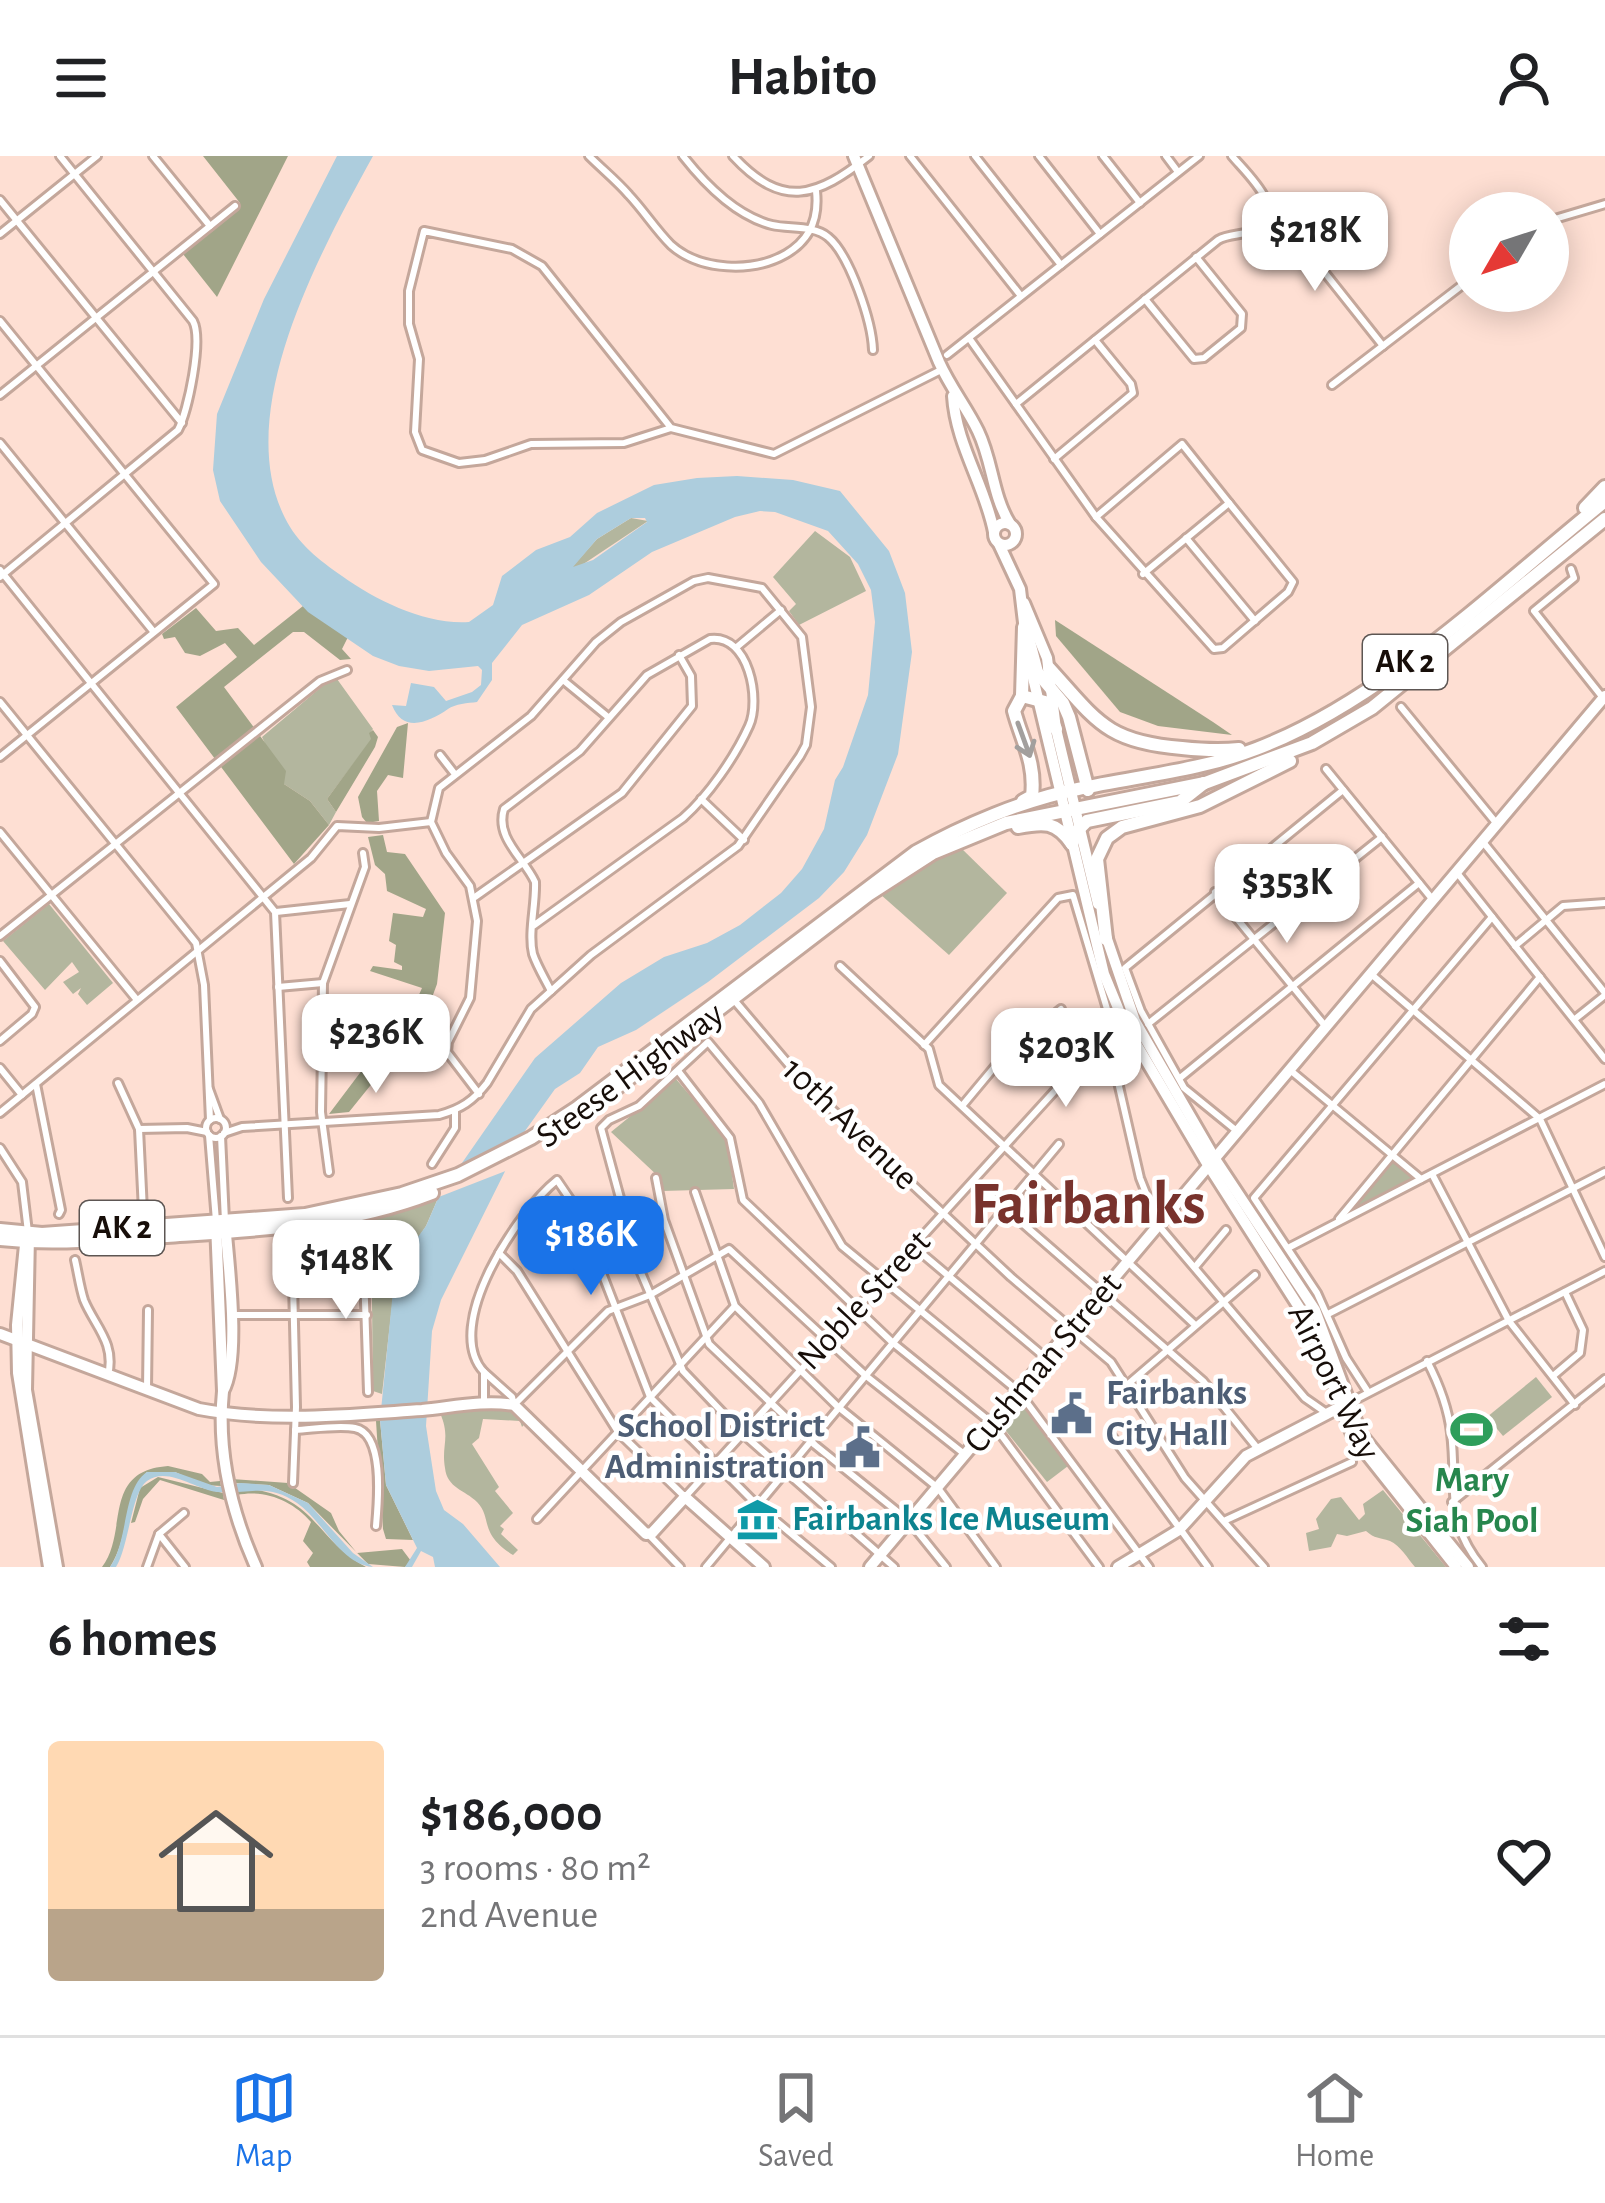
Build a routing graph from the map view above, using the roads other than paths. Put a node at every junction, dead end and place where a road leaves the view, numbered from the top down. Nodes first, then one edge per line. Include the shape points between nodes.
1 (60, 156) edge
2 (97, 156) edge
3 (153, 156) edge
4 (589, 156) edge
5 (683, 156) edge
6 (734, 156) edge
7 (869, 156) edge
8 (910, 156) edge
9 (975, 156) edge
10 (1039, 156) edge
11 (1103, 156) edge
12 (1166, 156) edge
13 (1199, 156) edge
14 (1232, 156) edge
15 (856, 160) edge
16 (1178, 172) junction
17 (74, 174) junction
18 (815, 191) junction
19 (0, 200) edge
20 (1140, 203) junction
21 (1269, 204) junction
22 (1605, 204) edge
23 (235, 206) dead end
24 (1569, 215) edge
25 (16, 220) junction
26 (210, 226) junction
27 (810, 230) junction
28 (0, 234) edge
29 (1100, 234) junction
30 (1196, 257) junction
31 (1061, 265) junction
32 (154, 272) junction
33 (1449, 295) edge
34 (1022, 296) junction
35 (1145, 299) junction
36 (95, 319) junction
37 (0, 322) edge
38 (970, 338) junction
39 (1095, 340) junction
40 (1383, 346) junction
41 (873, 350) dead end
42 (947, 355) dead end
43 (36, 366) junction
44 (942, 370) junction
45 (1332, 385) dead end
46 (953, 393) junction
47 (0, 395) edge
48 (1016, 404) junction
49 (182, 423) junction
50 (671, 428) junction
51 (0, 443) edge
52 (1054, 459) junction
53 (125, 474) junction
54 (1605, 487) edge
55 (1605, 501) edge
56 (1229, 503) junction
57 (1096, 517) junction
58 (1605, 522) edge
59 (65, 524) junction
60 (1010, 524) junction
61 (996, 538) junction
62 (1186, 538) junction
63 (1014, 541) junction
64 (1571, 569) dead end
65 (1014, 572) junction
66 (1, 574) edge
67 (1143, 574) junction
68 (1514, 584) junction
69 (1022, 600) junction
70 (781, 610) junction
71 (1255, 621) junction
72 (1024, 627) junction
73 (154, 633) junction
74 (738, 646) junction
75 (1423, 648) junction
76 (679, 655) junction
77 (1049, 668) junction
78 (347, 670) dead end
79 (563, 680) junction
80 (91, 683) junction
81 (1052, 691) junction
82 (1029, 696) junction
83 (1604, 697) edge
84 (0, 702) edge
85 (1401, 707) dead end
86 (1372, 708) junction
87 (608, 717) junction
88 (1312, 725) junction
89 (1056, 729) junction
90 (27, 735) junction
91 (1160, 746) junction
92 (440, 755) dead end
93 (0, 757) edge
94 (1326, 769) dead end
95 (1177, 771) junction
96 (454, 773) junction
97 (1204, 783) junction
98 (1086, 787) junction
99 (1343, 790) junction
100 (179, 792) junction
101 (1066, 792) junction
102 (1154, 793) junction
103 (701, 799) junction
104 (1096, 803) junction
105 (1069, 808) junction
106 (431, 822) junction
107 (1497, 824) junction
108 (1079, 828) junction
109 (0, 832) edge
110 (1382, 837) junction
111 (744, 840) junction
112 (1483, 841) junction
113 (115, 843) junction
114 (943, 843) junction
115 (1072, 844) junction
116 (364, 854) dead end
117 (524, 864) junction
118 (1456, 873) junction
119 (1419, 883) junction
120 (1215, 892) junction
121 (50, 895) junction
122 (264, 896) junction
123 (475, 897) junction
124 (1433, 900) junction
125 (1605, 903) edge
126 (350, 904) junction
127 (275, 912) junction
128 (1492, 917) junction
129 (1546, 920) junction
130 (533, 926) junction
131 (0, 936) edge
132 (1106, 939) junction
133 (1255, 940) junction
134 (1515, 946) junction
135 (198, 952) junction
136 (0, 961) edge
137 (840, 966) dead end
138 (1371, 974) junction
139 (1540, 977) junction
140 (322, 982) junction
141 (278, 987) junction
142 (1293, 988) junction
143 (551, 991) junction
144 (1605, 994) edge
145 (731, 997) junction
146 (137, 1000) junction
147 (1061, 1010) dead end
148 (1413, 1011) junction
149 (1574, 1020) junction
150 (1136, 1023) junction
151 (1326, 1028) junction
152 (0, 1041) edge
153 (924, 1045) junction
154 (1097, 1045) junction
155 (1605, 1059) edge
156 (1471, 1060) junction
157 (0, 1068) edge
158 (1290, 1070) junction
159 (679, 1072) junction
160 (1179, 1079) junction
161 (118, 1082) dead end
162 (36, 1083) junction
163 (1605, 1084) edge
164 (479, 1094) junction
165 (22, 1095) junction
166 (1332, 1104) junction
167 (962, 1106) junction
168 (455, 1110) junction
169 (0, 1113) edge
170 (1540, 1119) junction
171 (216, 1121) junction
172 (323, 1122) junction
173 (285, 1124) junction
174 (242, 1127) junction
175 (187, 1128) junction
176 (140, 1129) junction
177 (1238, 1132) junction
178 (208, 1134) junction
179 (222, 1135) junction
180 (1059, 1144) dead end
181 (1004, 1147) junction
182 (0, 1148) edge
183 (1392, 1155) junction
184 (1212, 1163) junction
185 (432, 1164) dead end
186 (329, 1172) dead end
187 (1605, 1172) edge
188 (1033, 1174) junction
189 (1432, 1174) junction
190 (656, 1178) dead end
191 (1421, 1179) junction
192 (974, 1181) junction
193 (1570, 1190) junction
194 (695, 1192) dead end
195 (288, 1198) dead end
196 (1004, 1208) junction
197 (142, 1211) dead end
198 (59, 1214) dead end
199 (944, 1214) junction
200 (1336, 1223) junction
201 (221, 1226) junction
202 (1160, 1226) junction
203 (1226, 1230) dead end
204 (0, 1234) edge
205 (28, 1239) junction
206 (292, 1241) dead end
207 (363, 1242) dead end
208 (974, 1242) junction
209 (1467, 1243) junction
210 (914, 1246) junction
211 (1288, 1248) junction
212 (500, 1253) junction
213 (716, 1255) junction
214 (1605, 1257) edge
215 (75, 1260) dead end
216 (1128, 1262) junction
217 (1195, 1267) junction
218 (1605, 1271) edge
219 (1255, 1275) dead end
220 (683, 1276) junction
221 (947, 1276) junction
222 (882, 1278) junction
223 (1565, 1292) junction
224 (1102, 1293) junction
225 (650, 1295) junction
226 (1224, 1300) junction
227 (735, 1306) junction
228 (614, 1307) junction
229 (855, 1309) junction
230 (918, 1309) junction
231 (148, 1310) dead end
232 (294, 1313) junction
233 (1328, 1314) junction
234 (225, 1315) junction
235 (367, 1315) junction
236 (1509, 1321) junction
237 (1194, 1324) junction
238 (1073, 1328) junction
239 (0, 1334) edge
240 (705, 1338) junction
241 (827, 1340) junction
242 (892, 1342) junction
243 (21, 1344) junction
244 (567, 1350) junction
245 (1167, 1350) junction
246 (52, 1356) junction
247 (1047, 1359) junction
248 (1427, 1361) junction
249 (680, 1365) junction
250 (799, 1370) junction
251 (484, 1372) junction
252 (108, 1375) junction
253 (865, 1375) junction
254 (1553, 1376) junction
255 (1605, 1379) edge
256 (1127, 1385) junction
257 (146, 1388) junction
258 (26, 1390) junction
259 (368, 1392) dead end
260 (1019, 1392) junction
261 (1368, 1392) junction
262 (650, 1396) junction
263 (1306, 1398) junction
264 (770, 1402) junction
265 (484, 1403) junction
266 (514, 1405) junction
267 (1575, 1405) junction
268 (837, 1406) junction
269 (1338, 1408) junction
270 (221, 1413) junction
271 (296, 1424) junction
272 (993, 1424) junction
273 (1299, 1428) junction
274 (618, 1432) junction
275 (1108, 1432) dead end
276 (742, 1433) junction
277 (811, 1439) junction
278 (1258, 1449) junction
279 (966, 1455) junction
280 (714, 1462) junction
281 (1352, 1462) dead end
282 (584, 1469) junction
283 (784, 1472) junction
284 (292, 1483) dead end
285 (938, 1488) junction
286 (685, 1497) junction
287 (1207, 1502) junction
288 (1452, 1502) junction
289 (757, 1505) junction
290 (184, 1513) dead end
291 (537, 1520) dead end
292 (633, 1520) junction
293 (1226, 1520) junction
294 (662, 1521) junction
295 (909, 1521) junction
296 (376, 1526) dead end
297 (1178, 1530) junction
298 (159, 1534) junction
299 (649, 1535) junction
300 (729, 1538) junction
301 (882, 1553) junction
302 (1142, 1555) junction
303 (53, 1567) edge
304 (147, 1567) edge
305 (185, 1567) edge
306 (256, 1567) edge
307 (680, 1567) edge
308 (706, 1567) edge
309 (764, 1567) edge
310 (831, 1567) edge
311 (870, 1567) edge
312 (894, 1567) edge
313 (946, 1567) edge
314 (996, 1567) edge
315 (1099, 1567) edge
316 (1118, 1567) edge
317 (1149, 1567) edge
318 (1208, 1567) edge
319 (1264, 1567) edge
320 (1456, 1567) edge
321 (1468, 1567) edge
322 (1482, 1567) edge

1 - 17 street
2 - 17 street
3 - 26 street
4 - 27 street via 670,244 703,262 767,262
5 - 27 street via 741,211
6 - 18 street via 772,187
7 - 15 street
8 - 34 street
9 - 31 street
10 - 29 street
11 - 20 street
12 - 16 street
13 - 16 street
14 - 21 street
15 - 18 street
15 - 44 main road
16 - 20 street
17 - 25 street
17 - 32 street
18 - 27 street
19 - 25 street
20 - 29 street
21 - 30 street via 1260,227 1223,236
21 - 40 street
22 - 24 street
23 - 26 street
25 - 28 street
25 - 36 street
26 - 32 street
27 - 41 street via 838,248 867,314
29 - 31 street
30 - 35 street
30 - 35 street via 1242,314 1241,328 1194,359
31 - 34 street
32 - 36 street
32 - 49 street via 198,330
33 - 40 street
34 - 38 street
35 - 39 street
36 - 43 street
36 - 49 street
37 - 43 street
38 - 42 street
38 - 48 street
39 - 48 street
39 - 52 street via 1133,393
40 - 45 street
43 - 47 street
43 - 53 street
44 - 46 main road
44 - 50 street via 774,454
46 - 60 main road via 977,430
46 - 61 main road
48 - 52 street
49 - 53 street
50 - 50 street via 542,266 512,249 424,231 409,292 422,450 459,463 531,444 624,443
51 - 59 street
52 - 57 street
53 - 59 street
53 - 73 street via 214,584
54 - 68 highway
55 - 68 highway, AK 2
56 - 57 street via 1181,444
56 - 62 street
56 - 71 street via 1293,582
57 - 67 street
58 - 68 highway
59 - 66 street
59 - 73 street
60 - 61 main road via 1000,524
60 - 63 main road
61 - 63 main road
61 - 65 main road
62 - 67 street
62 - 71 street
63 - 65 main road
64 - 83 street via 1574,578 1534,611
65 - 69 main road
66 - 80 street
67 - 71 street via 1214,649
68 - 75 highway, AK 2
68 - 86 highway, AK 2
69 - 72 main road
69 - 77 main road
70 - 74 street
70 - 79 street via 748,583 694,581 606,632
70 - 111 street via 802,638 810,725 800,756
72 - 81 highway via 1037,672
72 - 82 highway
73 - 80 street
74 - 76 street via 718,637
74 - 103 street via 752,718
75 - 88 highway, AK 2
75 - 91 highway via 1272,739 1220,751
76 - 87 street via 639,681
76 - 117 street via 691,676 689,713 622,793
77 - 81 main road
77 - 91 highway via 1105,728
78 - 100 street via 320,681
79 - 87 street
79 - 96 street via 531,716
80 - 90 street
80 - 100 street
81 - 89 main road
81 - 98 highway via 1069,717
82 - 89 highway via 1045,702
82 - 101 main road
82 -> 114 highway via 1014,711 1029,752 1032,796
83 - 107 main road, Cushman Street
84 - 90 street
85 - 107 street
86 - 97 highway, AK 2 via 1312,743
86 - 132 highway via 1234,791 1107,838 1097,859
87 - 117 street via 580,751 504,809 504,835
88 - 95 highway, AK 2
88 - 97 highway
89 - 101 main road
90 - 93 street
90 - 113 street
91 - 95 highway
92 - 96 street
94 - 99 street
95 - 98 highway, AK 2
95 - 102 highway
96 - 106 street via 435,797
97 - 102 highway, AK 2
97 - 108 highway via 1180,802
98 - 101 highway, AK 2
98 - 104 highway
99 - 110 street
99 - 120 street
100 - 113 street
100 - 122 street
101 - 105 main road, Airport Way
101 - 114 highway, Steese Highway / AK 2
102 - 104 highway, AK 2
103 - 111 street
103 - 130 street
104 - 105 highway, AK 2
105 - 108 main road, Airport Way
105 - 114 highway, Steese Highway / AK 2
105 - 115 main road, Airport Way
106 - 122 street via 337,826
106 - 123 street
107 - 112 main road, Cushman Street
108 - 115 highway
108 - 132 main road, Airport Way
109 - 121 street
110 - 119 street
110 - 133 street, Noble Street
111 - 143 street
112 - 118 main road, Cushman Street
112 - 129 street
113 - 121 street
113 - 135 street
114 - 115 highway via 1044,822
114 - 145 highway, Steese Highway / AK 2 via 880,876
115 - 150 main road, Airport Way via 1104,974
116 - 126 street
117 - 123 street
117 - 130 street via 535,882
118 - 124 main road, Cushman Street
118 - 128 street
119 - 124 street
119 - 142 street
120 - 133 street
120 - 150 street via 1125,968
121 - 131 street
121 - 146 street
122 - 127 street
122 - 135 street
123 - 164 street via 473,982 447,1052
124 - 138 main road, Cushman Street
125 - 129 street via 1563,906
126 - 127 street
126 - 140 street
127 - 141 street
128 - 134 street
128 - 148 street
129 - 134 street
129 - 144 street
130 - 143 street via 534,956
132 - 150 main road, Airport Way
133 - 142 street
133 - 150 street, Noble Street
134 - 139 street
135 - 146 street
135 - 171 street
136 - 152 street via 35,1007
137 - 153 street
138 - 148 street
138 - 151 main road, Cushman Street
139 - 149 street
139 - 156 street
140 - 141 street
140 - 172 street
141 - 173 street
142 - 151 street
142 - 160 street
143 - 164 street via 531,1009
144 - 149 street
145 - 199 street, 10th Avenue via 795,1075
145 - 201 highway, Steese Highway / AK 2 via 530,1143 423,1192
146 - 162 street
147 - 167 street via 1007,1052
148 - 156 street
148 - 166 street
149 - 155 street
150 - 154 street, Noble Street
150 - 160 street
150 - 184 main road, Airport Way
151 - 158 main road, Cushman Street
153 - 154 street via 1066,894 1077,900 1107,1005 1089,1030
153 - 167 street via 934,1081
154 - 181 street, Noble Street
154 - 202 street via 1115,1070
156 - 170 street
156 - 183 street
157 - 165 street
158 - 166 street
158 - 177 main road, Cushman Street
159 - 222 street via 708,1042 759,1103 842,1246
159 - 225 street via 603,1124
159 - 229 street via 730,1138 743,1200
160 - 177 street
161 - 176 street
162 - 165 street
162 - 198 street
163 - 170 street
164 - 168 street
165 - 169 street
166 - 183 street
166 - 211 street via 1254,1198
167 - 181 street
168 - 172 street
168 - 185 street via 455,1128
170 - 189 street
170 - 193 street
171 - 174 street
171 - 175 street
171 - 178 street
171 - 179 street
172 - 173 street
172 - 186 street
173 - 174 street
173 - 195 street
174 - 179 street
175 - 176 street
175 - 178 street
176 - 197 street
177 - 184 main road, Cushman Street
178 - 179 street
178 - 201 street
179 - 201 street
180 - 188 street
181 - 188 street
181 - 192 street, Noble Street
182 - 205 street via 22,1182
183 - 191 street
183 - 200 street
184 - 202 main road, Cushman Street
184 - 269 main road, Airport Way via 1304,1288 1330,1344
187 - 193 street
188 - 196 street
188 - 216 street
189 - 191 street
189 - 209 street
190 - 220 street
191 - 200 street
192 - 196 street
192 - 199 street, Noble Street
193 - 209 street
193 - 214 street
194 - 213 street
196 - 208 street
196 - 224 street
199 - 208 street, 10th Avenue
199 - 210 street, Noble Street
200 - 211 street
201 - 205 highway, Steese Highway / AK 2
201 - 234 main road
202 - 216 main road, Cushman Street
202 - 217 street
203 - 217 street
204 - 205 highway, Steese Highway / AK 2
205 - 243 main road
206 - 232 street
207 - 235 street
208 - 221 street
208 - 238 street, 10th Avenue
209 - 233 street
209 - 236 street
210 - 221 street
210 - 222 street, Noble Street
211 - 233 street
212 - 228 street via 557,1180 578,1211
212 - 244 street
212 - 251 street via 471,1330 474,1361
213 - 220 street
213 - 227 street
213 - 241 street via 732,1250
215 - 252 street via 85,1303 101,1326
216 - 224 main road, Cushman Street
216 - 237 street
217 - 226 street
218 - 223 street
219 - 226 street
220 - 225 street
220 - 240 street
221 - 230 street
221 - 247 street
222 - 229 street, Noble Street
222 - 230 street
223 - 236 street
223 - 254 street via 1583,1330 1580,1354
224 - 238 main road, Cushman Street
224 - 245 street
225 - 228 street
225 - 249 street
226 - 237 street
226 - 263 street
227 - 240 street
227 - 250 street
228 - 244 street
228 - 262 street
229 - 241 street, Noble Street
229 - 242 street
230 - 242 street
230 - 260 street
231 - 257 street
232 - 234 street
232 - 235 street
232 - 271 street
233 - 261 street
234 - 270 main road
235 - 259 street
236 - 248 street
236 - 254 street
237 - 245 street
238 - 247 main road, Cushman Street
238 - 256 street, 10th Avenue
239 - 243 main road
240 - 249 street
240 - 264 street
241 - 250 street, Noble Street
241 - 253 street
242 - 253 street
242 - 272 street
243 - 246 main road
243 - 258 main road
243 - 303 main road via 20,1406
244 - 266 street
244 - 274 street
245 - 256 street
245 - 278 street
246 - 252 main road
246 - 258 main road via 32,1361
247 - 260 main road, Cushman Street
248 - 261 street
248 - 288 street via 1450,1427
249 - 262 street
249 - 276 street
250 - 264 street, Noble Street
250 - 268 street
251 - 265 street
251 - 266 street
252 - 257 main road
253 - 268 street
253 - 279 street
254 - 267 street
255 - 267 street
256 - 287 street, 10th Avenue
257 - 270 main road
258 - 303 main road
260 - 272 main road, Cushman Street
260 - 302 street
261 - 269 street
262 - 274 street
262 - 280 street
263 - 269 street
263 - 273 street
264 - 276 street, Noble Street
264 - 277 street
265 - 266 main road
265 - 271 main road
266 - 282 main road
267 - 288 street
268 - 277 street
268 - 285 street
269 - 273 main road
269 - 320 main road, Airport Way via 1364,1454
269 - 321 main road, Airport Way
270 - 271 main road
270 - 306 main road via 226,1475
271 - 284 street
271 - 296 street via 355,1428 373,1442
272 - 279 main road, Cushman Street
272 - 315 street
273 - 278 main road
274 - 282 street
274 - 286 street
275 - 297 street
276 - 280 street, Noble Street
276 - 283 street
277 - 283 street
277 - 295 street
278 - 287 main road
279 - 285 main road, Cushman Street
280 - 286 street, Noble Street
280 - 289 street
281 - 293 street
282 - 291 street
282 - 292 main road
283 - 289 street
283 - 301 street
285 - 295 main road, Cushman Street
285 - 314 street
286 - 294 main road, Noble Street
286 - 300 main road
287 - 293 street, 10th Avenue
287 - 297 main road
288 - 322 street via 1466,1547
289 - 300 street
289 - 310 street
290 - 298 street
292 - 294 main road
292 - 299 main road
293 - 319 street, 10th Avenue
294 - 299 main road, Noble Street
295 - 301 main road, Cushman Street
295 - 313 street
297 - 302 main road
297 - 318 street
298 - 304 street
298 - 305 street
299 - 307 street
300 - 308 street
300 - 309 main road
301 - 311 main road, Cushman Street
301 - 312 street
302 - 316 main road
302 - 317 street

